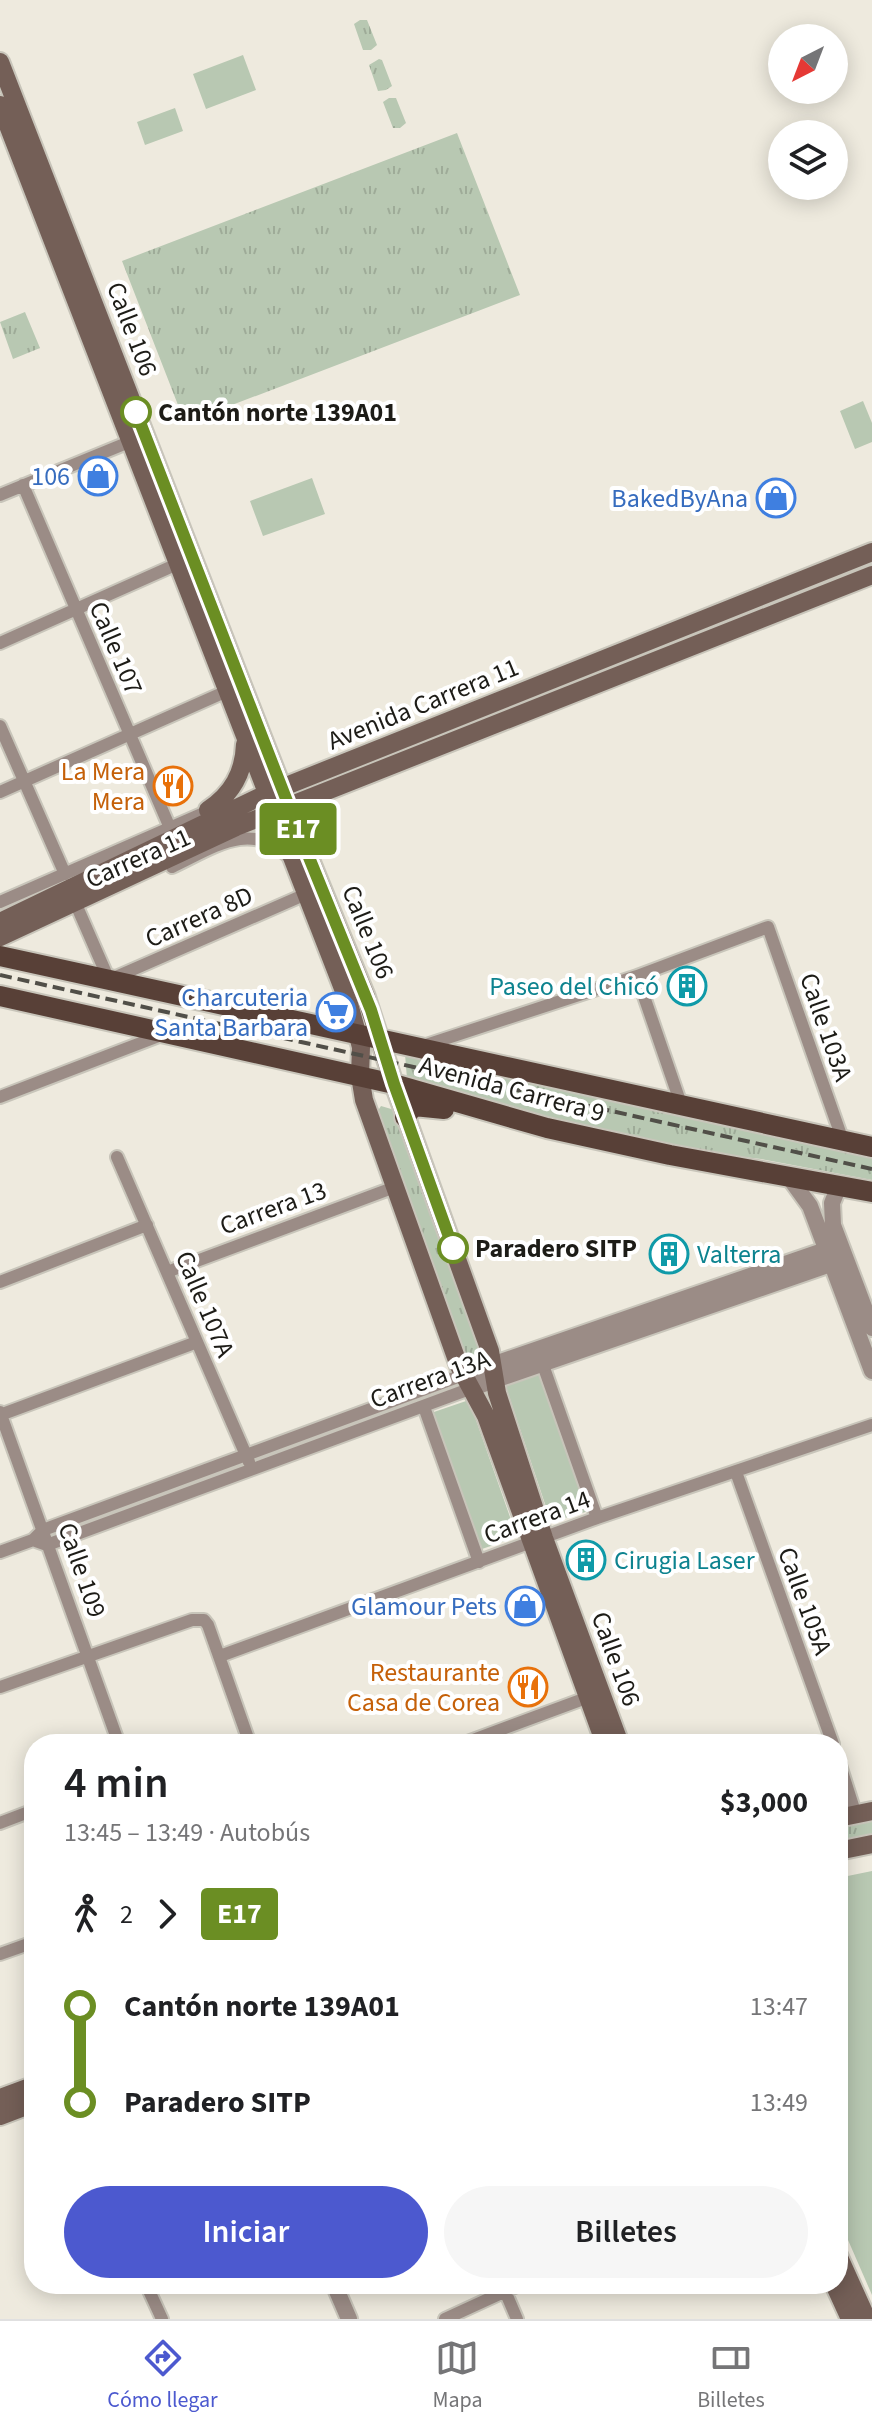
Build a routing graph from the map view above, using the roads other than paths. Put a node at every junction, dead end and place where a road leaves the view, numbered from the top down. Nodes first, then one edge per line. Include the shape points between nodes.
1 (0, 62) edge
2 (0, 105) edge
3 (139, 441) junction
4 (23, 485) junction
5 (0, 495) edge
6 (872, 552) edge
7 (185, 558) junction
8 (872, 575) edge
9 (76, 610) junction
10 (0, 643) edge
11 (227, 691) junction
12 (0, 726) edge
13 (129, 735) junction
14 (245, 737) junction
15 (271, 758) junction
16 (323, 772) junction
17 (25, 781) junction
18 (274, 791) junction
19 (0, 792) edge
20 (323, 793) junction
21 (282, 809) junction
22 (208, 810) junction
23 (236, 827) junction
24 (170, 828) junction
25 (284, 840) junction
26 (298, 852) junction
27 (133, 866) junction
28 (65, 874) junction
29 (306, 894) junction
30 (0, 902) edge
31 (78, 909) junction
32 (0, 922) edge
33 (0, 937) edge
34 (0, 944) edge
35 (0, 956) edge
36 (637, 976) junction
37 (109, 980) junction
38 (0, 996) edge
39 (164, 1034) junction
40 (358, 1036) junction
41 (381, 1040) junction
42 (416, 1048) junction
43 (360, 1076) junction
44 (394, 1084) junction
45 (0, 1097) edge
46 (682, 1107) junction
47 (484, 1110) junction
48 (405, 1117) junction
49 (843, 1141) junction
50 (872, 1147) edge
51 (117, 1157) dead end
52 (789, 1177) junction
53 (839, 1186) junction
54 (395, 1187) junction
55 (872, 1195) edge
56 (147, 1225) junction
57 (836, 1254) junction
58 (167, 1272) junction
59 (0, 1282) edge
60 (660, 1314) junction
61 (872, 1328) edge
62 (197, 1342) junction
63 (543, 1365) junction
64 (872, 1371) edge
65 (494, 1373) junction
66 (468, 1381) junction
67 (424, 1407) junction
68 (0, 1414) edge
69 (872, 1425) edge
70 (246, 1455) junction
71 (252, 1469) junction
72 (736, 1472) junction
73 (597, 1518) junction
74 (43, 1530) junction
75 (33, 1540) junction
76 (538, 1540) junction
77 (47, 1545) junction
78 (0, 1552) edge
79 (479, 1562) junction
80 (86, 1656) junction
81 (220, 1656) junction
82 (0, 1687) edge
83 (594, 1694) junction
84 (115, 1734) edge
85 (247, 1734) edge
86 (488, 1734) edge
87 (603, 1734) edge
88 (615, 1734) edge
89 (829, 1734) edge
90 (848, 1792) edge
91 (24, 1814) edge
92 (855, 1815) edge
93 (0, 1823) edge
94 (872, 1844) edge
95 (848, 1849) edge
96 (24, 1946) edge
97 (0, 1954) edge
98 (24, 2083) edge
99 (24, 2089) edge
100 (0, 2091) edge
101 (0, 2098) edge
102 (24, 2107) edge
103 (24, 2115) edge
104 (0, 2116) edge
105 (0, 2123) edge
106 (848, 2282) edge
107 (151, 2294) edge
108 (338, 2294) edge
109 (491, 2294) edge
110 (507, 2294) edge
111 (842, 2294) edge
112 (861, 2316) edge
113 (162, 2319) edge
114 (349, 2319) edge
115 (445, 2319) edge
116 (517, 2319) edge

1 - 3 main road, Calle 106
2 - 3 main road, Calle 106
3 - 4 street
3 - 7 main road, Calle 106
4 - 5 street
4 - 9 street, Calle 107
6 - 16 main road, Avenida Carrera 11
7 - 9 street
7 - 11 main road, Calle 106
7 - 15 main road, Calle 106
8 - 20 main road, Avenida Carrera 11
9 - 10 street
9 - 13 street, Calle 107
11 - 13 street
11 - 14 main road, Calle 106
12 - 17 street
13 - 17 street
13 - 24 street, Calle 107
14 - 18 main road, Calle 106
14 - 22 main road via 239,776
15 - 16 main road via 300,771
15 - 18 main road, Calle 106
16 - 18 main road, Avenida Carrera 11
17 - 19 street
17 - 28 street
18 - 21 main road, Calle 106
18 - 22 street, Carrera 11
18 - 27 main road, Avenida Carrera 11
20 - 21 main road, Avenida Carrera 11
20 - 26 main road via 309,814
21 - 23 main road, Avenida Carrera 11
21 - 25 main road, Calle 106
21 - 26 main road, Calle 106
22 - 24 street, Carrera 11
23 - 25 main road
23 - 27 main road, Avenida Carrera 11
24 - 28 street, Carrera 11
25 - 26 main road, Calle 106
26 - 29 main road, Calle 106
26 - 31 street, Carrera 11 via 267,840 239,838
26 - 41 main road, Calle 106
27 - 32 main road, Avenida Carrera 11
27 - 33 main road, Avenida Carrera 11
28 - 30 street, Carrera 11
29 - 37 street, Carrera 8D
29 - 40 main road, Calle 106
31 - 34 street, Carrera 11
31 - 37 street
35 - 37 main road, Avenida Carrera 9
36 - 42 street
36 - 46 street
36 - 49 street, Calle 103A via 768,927
37 - 40 main road, Avenida Carrera 9
38 - 39 main road, Avenida Carrera 9
39 - 43 main road, Avenida Carrera 9
39 - 45 street
40 - 41 main road, Avenida Carrera 9
40 - 43 main road, Calle 106
41 - 42 main road, Avenida Carrera 9
41 - 44 main road, Calle 106
42 - 46 main road, Avenida Carrera 9
43 - 44 main road, Avenida Carrera 9
43 - 54 main road, Calle 106
44 - 47 main road, Avenida Carrera 9
44 - 48 main road, Calle 106
46 - 49 main road, Avenida Carrera 9
47 - 48 main road via 420,1106 410,1108
47 - 52 main road, Avenida Carrera 9 via 641,1149
48 - 65 main road, Calle 106
49 - 50 main road, Avenida Carrera 9
51 - 56 street, Calle 107A
52 - 53 main road, Avenida Carrera 9
52 - 57 street
53 - 55 main road, Avenida Carrera 9
53 - 57 street via 831,1210
54 - 58 street, Carrera 13
54 - 66 main road, Calle 106
56 - 58 street, Calle 107A
56 - 59 street
57 - 60 street, Carrera 13A
57 - 61 street
57 - 64 street
58 - 62 street, Calle 107A
60 - 63 street, Carrera 13A
60 - 65 street, Carrera 13A
62 - 68 street
62 - 70 street, Calle 107A
63 - 65 street, Carrera 13A
63 - 73 street
65 - 66 street, Carrera 13A
65 - 76 main road, Calle 106
66 - 67 street, Carrera 13A
66 - 70 street, Carrera 13A
66 - 76 main road, Calle 106
67 - 71 street, Carrera 13A
67 - 79 street
68 - 74 street, Calle 109
69 - 72 street, Carrera 14
70 - 71 street, Calle 107A
70 - 74 street, Carrera 13A
71 - 77 street, Carrera 13A
72 - 73 street, Carrera 14
72 - 89 street, Calle 105A
73 - 76 street, Carrera 14
74 - 75 street, Carrera 13A
74 - 77 street, Calle 109
75 - 77 street
75 - 78 street, Carrera 13A
76 - 79 street, Carrera 14
76 - 83 main road, Calle 106
77 - 80 street, Calle 109
79 - 81 street, Carrera 14
80 - 81 street via 204,1620
80 - 82 street
80 - 84 street, Calle 109
81 - 85 street
83 - 86 street
83 - 87 main road, Calle 106
83 - 88 main road, Calle 106
90 - 92 street
91 - 93 street
94 - 95 main road
96 - 97 street
98 - 100 main road
99 - 101 main road
102 - 104 main road
103 - 105 main road
106 - 112 main road
107 - 113 street
108 - 114 street
109 - 115 street
110 - 116 street
111 - 112 main road

